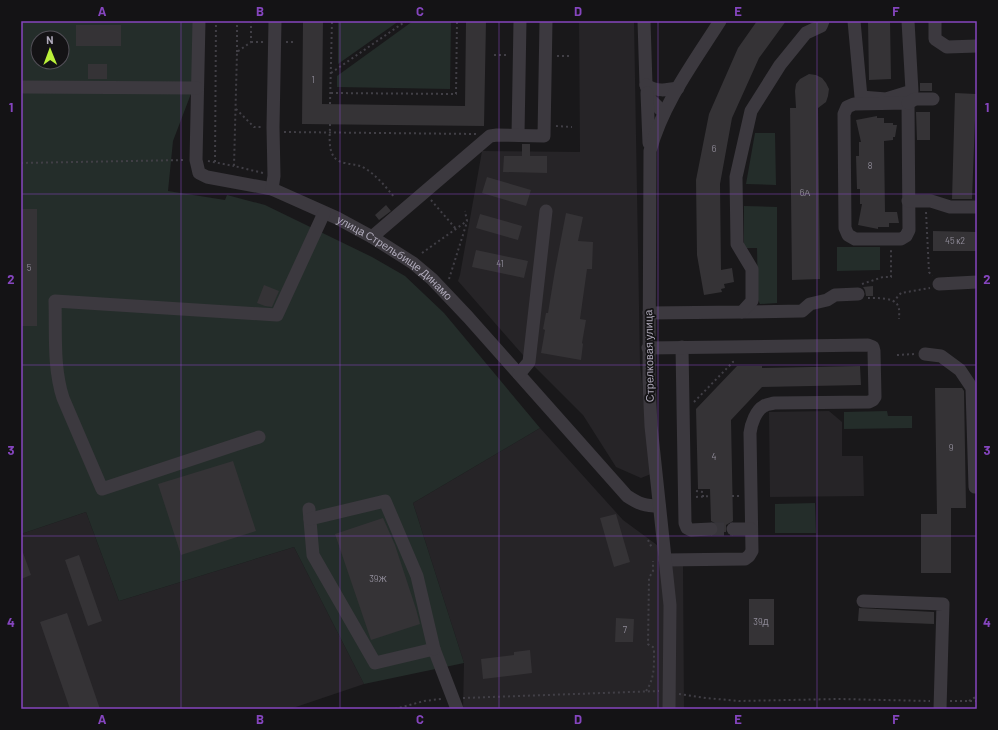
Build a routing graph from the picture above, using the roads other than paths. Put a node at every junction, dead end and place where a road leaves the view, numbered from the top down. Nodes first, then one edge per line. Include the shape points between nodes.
1 (199, 21) edge
2 (275, 21) edge
3 (520, 21) edge
4 (546, 21) edge
5 (644, 21) edge
6 (720, 21) edge
7 (823, 21) edge
8 (854, 21) edge
9 (908, 21) edge
10 (935, 21) edge
11 (977, 46) edge
12 (646, 85) junction
13 (22, 87) dead end
14 (198, 88) junction
15 (678, 88) junction
16 (933, 99) dead end
17 (886, 101) junction
18 (908, 103) junction
19 (664, 113) junction
20 (518, 136) junction
21 (650, 151) junction
22 (272, 189) junction
23 (908, 201) junction
24 (977, 207) edge
25 (546, 211) dead end
26 (324, 213) junction
27 (372, 237) junction
28 (977, 282) edge
29 (939, 284) road end
30 (858, 294) road end
31 (742, 312) junction
32 (649, 313) junction
33 (682, 347) junction
34 (648, 348) junction
35 (924, 354) road end
36 (519, 374) junction
37 (974, 388) edge
38 (259, 437) dead end
39 (977, 486) edge
40 (657, 487) junction
41 (636, 502) junction
42 (659, 506) junction
43 (711, 529) tunnel mouth
44 (733, 529) tunnel mouth
45 (751, 529) junction
46 (659, 559) junction
47 (863, 601) dead end
48 (434, 649) junction
49 (455, 703) edge
50 (940, 705) edge
51 (669, 709) edge

1 - 14 street
2 - 22 street
3 - 20 street
4 - 20 street via 544,136
5 - 12 street
6 - 15 street, Стрелковая улица
7 - 31 street via 821,26 806,33 780,65 751,111 736,177 737,244 752,269 752,301
8 - 17 street via 861,97
9 - 17 street via 912,91
10 - 11 street via 935,40 947,47
12 - 15 street via 652,89 666,91
12 - 19 street via 650,99
12 - 21 street
13 - 14 street
14 - 22 street, улица Стрельбище Динамо via 196,160 199,173 207,177
15 - 19 street, Стрелковая улица
16 - 18 street via 915,99
17 - 18 street
17 - 23 street via 854,104 847,107 844,114 845,228 848,236 855,239 901,239 909,230
18 - 23 street
19 - 21 street, Стрелковая улица
20 - 27 street via 490,136
21 - 32 street, Стрелковая улица
22 - 26 street, улица Стрельбище Динамо
23 - 24 street via 931,201 950,207
25 - 36 street via 529,362
26 - 27 street, улица Стрельбище Динамо
26 - 38 street via 277,315 55,301 58,383 102,489
27 - 36 street, улица Стрельбище Динамо via 413,263 432,279
28 - 29 street
30 - 31 street via 835,295 810,304 802,311
31 - 32 street
32 - 34 street, Стрелковая улица
33 - 34 street
33 - 43 street via 685,523 686,528 691,530
33 - 45 street via 873,347 873,400 774,404 765,405 760,410 750,432
34 - 40 street, Стрелковая улица via 651,426
35 - 37 street via 940,356 960,370
36 - 41 street, улица Стрельбище Динамо via 627,496
37 - 39 street via 975,487
40 - 41 street
40 - 42 street, Стрелковая улица
41 - 42 street, улица Стрельбище Динамо via 646,506
42 - 46 street, Стрелковая улица
44 - 45 street
45 - 46 street via 752,551 745,559
46 - 51 street, Стрелковая улица via 670,605
47 - 50 street via 943,604
48 - 48 street via 417,576 385,500 309,514 313,555 375,663
48 - 49 street

